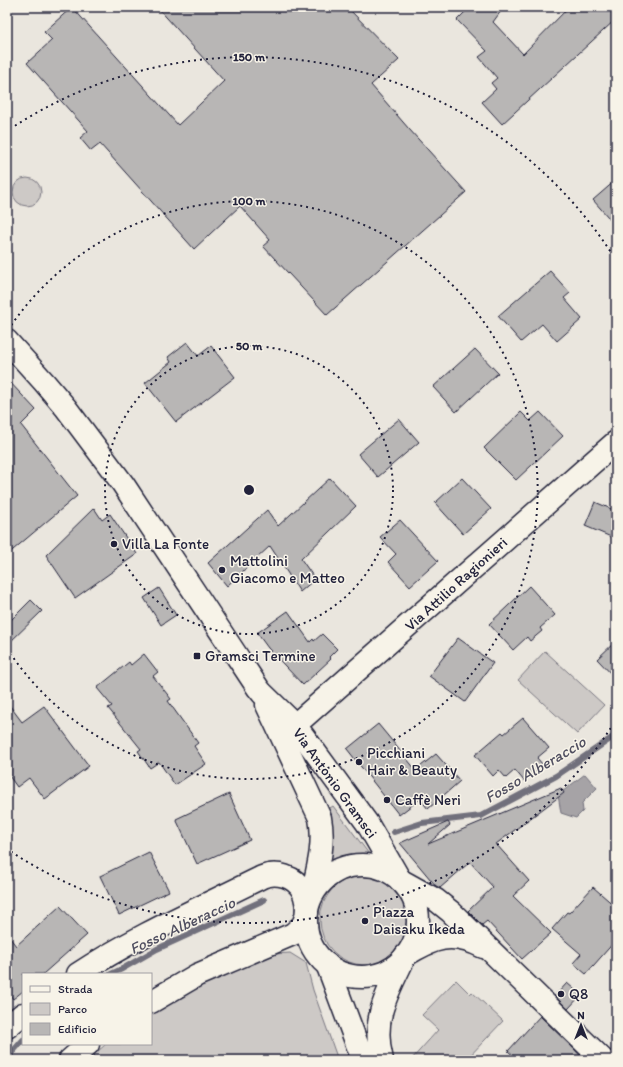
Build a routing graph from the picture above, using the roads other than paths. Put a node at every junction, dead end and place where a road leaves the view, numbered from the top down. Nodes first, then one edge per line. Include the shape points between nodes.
1 (7, 341) edge
2 (616, 442) edge
3 (262, 693) junction
4 (295, 725) junction
5 (400, 880) junction
6 (308, 911) junction
7 (489, 950) junction
8 (406, 955) junction
9 (327, 964) junction
10 (80, 973) edge
11 (152, 1001) edge
12 (22, 1015) edge
13 (7, 1027) edge
14 (87, 1045) edge
15 (70, 1060) edge
16 (363, 1060) edge
17 (382, 1060) edge
18 (603, 1060) edge

1 - 3 main road, Via Antonio Gramsci via 66,408 123,484
2 - 4 main road, Via Attilio Ragionieri
3 - 4 main road, Via Antonio Gramsci
3 - 6 main road, Via Antonio Gramsci via 320,818 322,842
4 - 5 main road, Via Antonio Gramsci via 367,823
5 - 6 main road via 392,874 367,865 340,870 325,880 313,894
5 - 7 main road via 436,900
5 - 8 main road via 411,894 418,920 415,938
6 - 9 main road via 307,932 312,945
6 - 10 main road via 306,899 299,885 283,875 271,874 159,928
6 - 11 main road via 302,925 293,934 197,975
7 - 8 main road via 456,937 445,938
7 - 18 main road
8 - 9 main road via 392,968 375,975 347,974
8 - 17 main road via 382,1007 378,1023
9 - 16 main road
12 - 13 main road
14 - 15 main road

